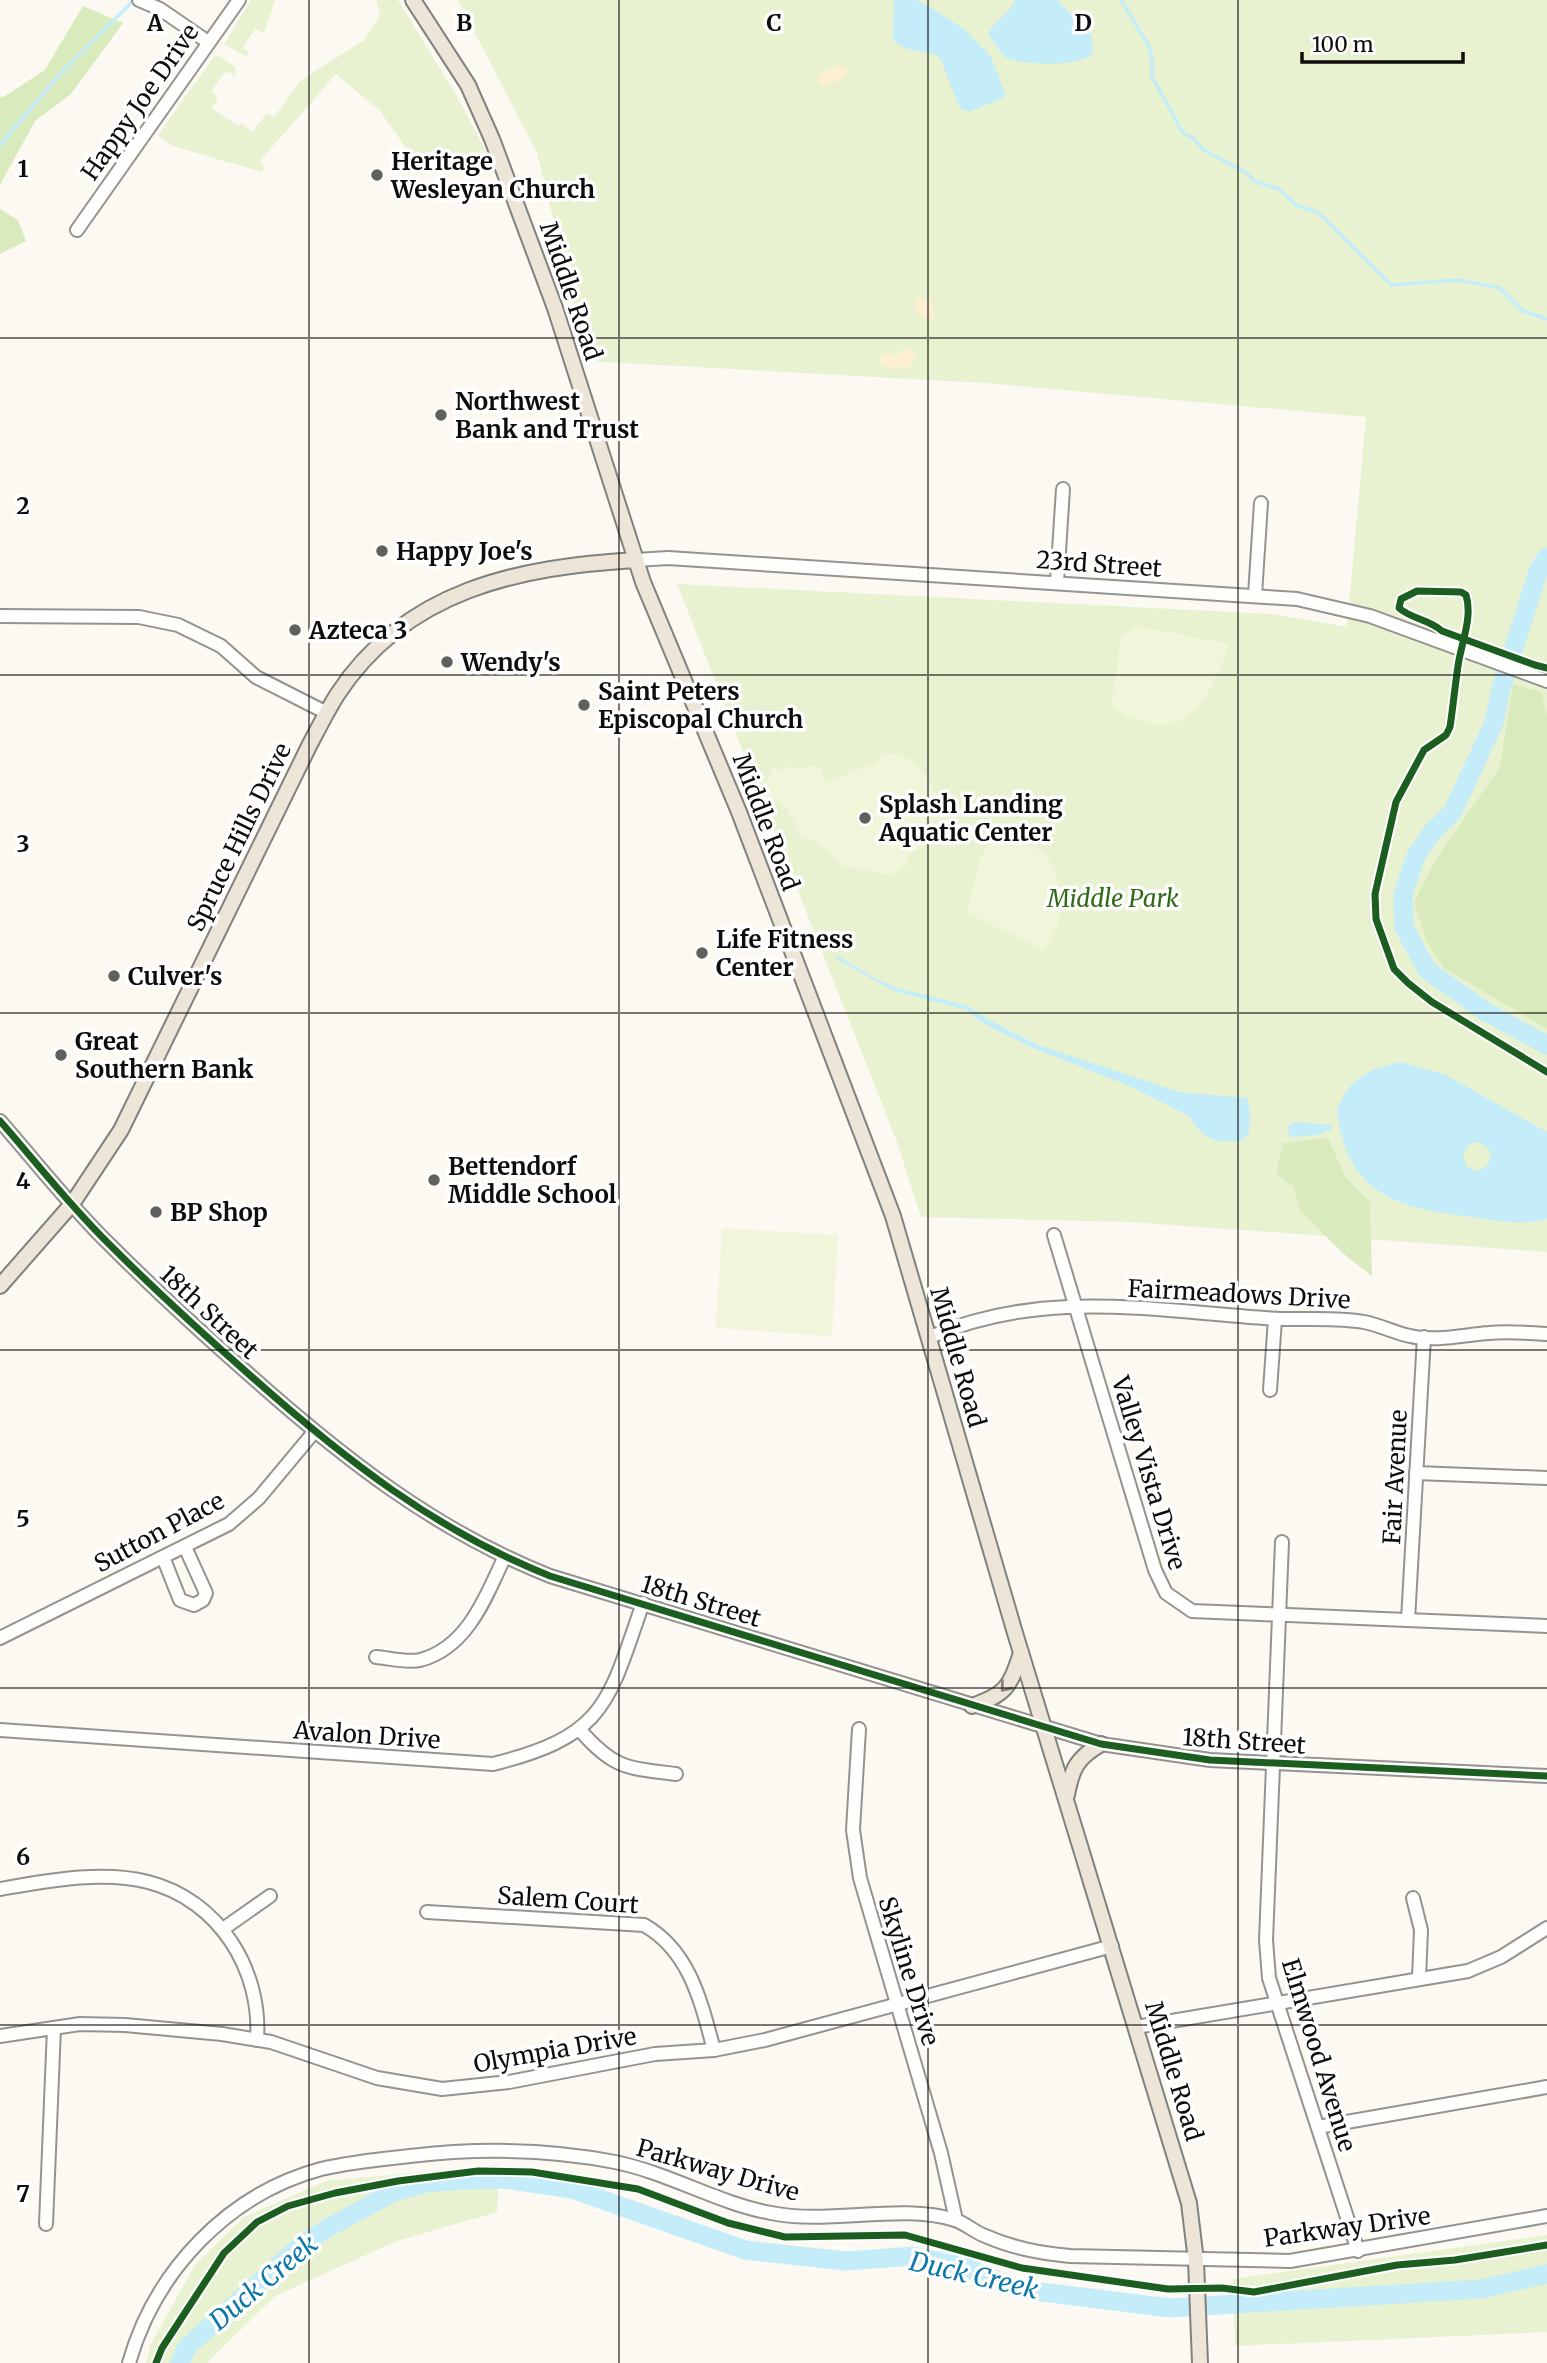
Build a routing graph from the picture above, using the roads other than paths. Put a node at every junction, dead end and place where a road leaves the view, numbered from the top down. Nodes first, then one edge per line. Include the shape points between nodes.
1 (139, 0) edge
2 (239, 0) edge
3 (414, 0) edge
4 (208, 42) junction
5 (77, 229) dead end
6 (1063, 489) dead end
7 (1261, 503) dead end
8 (636, 560) junction
9 (1057, 582) junction
10 (1255, 595) junction
11 (0, 616) edge
12 (1546, 680) edge
13 (327, 713) junction
14 (0, 1121) edge
15 (72, 1204) junction
16 (1054, 1236) dead end
17 (0, 1286) edge
18 (1076, 1304) junction
19 (1275, 1319) junction
20 (1547, 1334) edge
21 (930, 1337) junction
22 (1424, 1338) junction
23 (1270, 1390) dead end
24 (314, 1432) junction
25 (1416, 1473) junction
26 (1547, 1478) edge
27 (1282, 1542) dead end
28 (185, 1547) junction
29 (163, 1558) junction
30 (504, 1558) junction
31 (643, 1603) junction
32 (1278, 1614) junction
33 (1408, 1620) junction
34 (1547, 1626) edge
35 (0, 1638) edge
36 (1021, 1653) junction
37 (376, 1657) dead end
38 (972, 1706) junction
39 (1044, 1727) junction
40 (579, 1729) junction
41 (859, 1729) dead end
42 (0, 1730) edge
43 (1101, 1744) junction
44 (1273, 1763) junction
45 (676, 1774) dead end
46 (1547, 1776) edge
47 (1066, 1800) junction
48 (0, 1889) edge
49 (270, 1896) dead end
50 (1413, 1898) dead end
51 (426, 1912) dead end
52 (1547, 1928) edge
53 (223, 1929) junction
54 (1112, 1946) junction
55 (1419, 1978) junction
56 (1278, 2001) junction
57 (897, 2003) junction
58 (1136, 2027) junction
59 (54, 2028) junction
60 (0, 2036) edge
61 (257, 2040) junction
62 (714, 2050) junction
63 (1547, 2087) edge
64 (1318, 2127) junction
65 (1547, 2216) edge
66 (956, 2220) junction
67 (46, 2224) dead end
68 (1358, 2251) junction
69 (1196, 2261) junction
70 (1199, 2356) edge
71 (129, 2363) edge

1 - 4 street
2 - 4 street, Happy Joe Drive
3 - 8 main road, Middle Road via 468,85 492,139 555,308
4 - 5 street, Happy Joe Drive
6 - 9 street
7 - 10 street
8 - 9 street, 23rd Street via 668,558
8 - 13 main road, Spruce Hills Drive via 503,577 447,598 391,634 346,682
8 - 21 main road, Middle Road via 876,1168
9 - 10 street, 23rd Street
10 - 12 street, 23rd Street via 1297,599 1370,616
11 - 13 street via 139,617 178,625 221,646 256,677
13 - 15 main road, Spruce Hills Drive via 141,1093 106,1156
14 - 15 street, 18th Street
15 - 17 main road, Spruce Hills Drive
15 - 24 street, 18th Street via 180,1313
16 - 18 street, Valley Vista Drive
18 - 19 street, Fairmeadows Drive
18 - 21 street, Fairmeadows Drive via 1019,1309
18 - 32 street, Valley Vista Drive via 1151,1557 1166,1593 1192,1611
19 - 22 street, Fairmeadows Drive via 1363,1322
19 - 23 street
20 - 22 street, Fairmeadows Drive
21 - 36 main road, Middle Road
22 - 25 street, Fair Avenue
24 - 28 street, Sutton Place via 259,1498 229,1524
24 - 30 street, 18th Street via 426,1515
25 - 26 street
25 - 33 street, Fair Avenue
27 - 32 street, Elmwood Avenue
28 - 29 street, Sutton Place
28 - 29 street via 206,1593 203,1601 194,1605 180,1600
29 - 35 street, Sutton Place
30 - 31 street, 18th Street
30 - 37 street via 482,1607 464,1631 439,1652 418,1660
31 - 38 street, 18th Street
31 - 40 street, Avalon Drive via 613,1689 593,1718
32 - 33 street, Valley Vista Drive
32 - 44 street, Elmwood Avenue
33 - 34 street, Valley Vista Drive
36 -> 38 main road via 1011,1683 1002,1693
36 - 39 main road, Middle Road
38 - 39 street, 18th Street
39 - 43 street, 18th Street
39 - 47 main road, Middle Road
40 - 42 street, Avalon Drive via 538,1753 494,1764
40 - 45 street via 609,1761
41 - 57 street, Skyline Drive via 853,1830 860,1878
43 - 44 street, 18th Street via 1180,1758
43 - 47 main road via 1075,1763
44 - 46 street, 18th Street
44 - 56 street, Elmwood Avenue via 1266,1940 1269,1978
47 - 54 main road, Middle Road
48 - 53 street via 57,1879 147,1882 174,1891
49 - 53 street
50 - 55 street via 1421,1930
51 - 62 street, Salem Court via 643,1925 660,1934 690,1971
52 - 55 street via 1468,1971
53 - 61 street via 253,1983
54 - 57 street, Olympia Drive
54 - 58 main road, Middle Road
55 - 56 street
56 - 58 street
56 - 64 street, Elmwood Avenue
57 - 62 street, Olympia Drive
57 - 66 street, Skyline Drive
58 - 69 main road, Middle Road via 1189,2203
59 - 60 street, Olympia Drive
59 - 61 street, Olympia Drive via 125,2025
59 - 67 street
61 - 62 street, Olympia Drive via 377,2078 442,2089 509,2082 655,2054
63 - 64 street
64 - 68 street, Elmwood Avenue
65 - 68 street, Parkway Drive
66 - 69 street, Parkway Drive via 1033,2253
66 - 71 street, Parkway Drive via 920,2214 815,2219 769,2213 656,2172 531,2152 490,2149 322,2169 289,2180 211,2229 181,2260 160,2292
68 - 69 street, Parkway Drive via 1290,2261
69 - 70 main road, Middle Road

